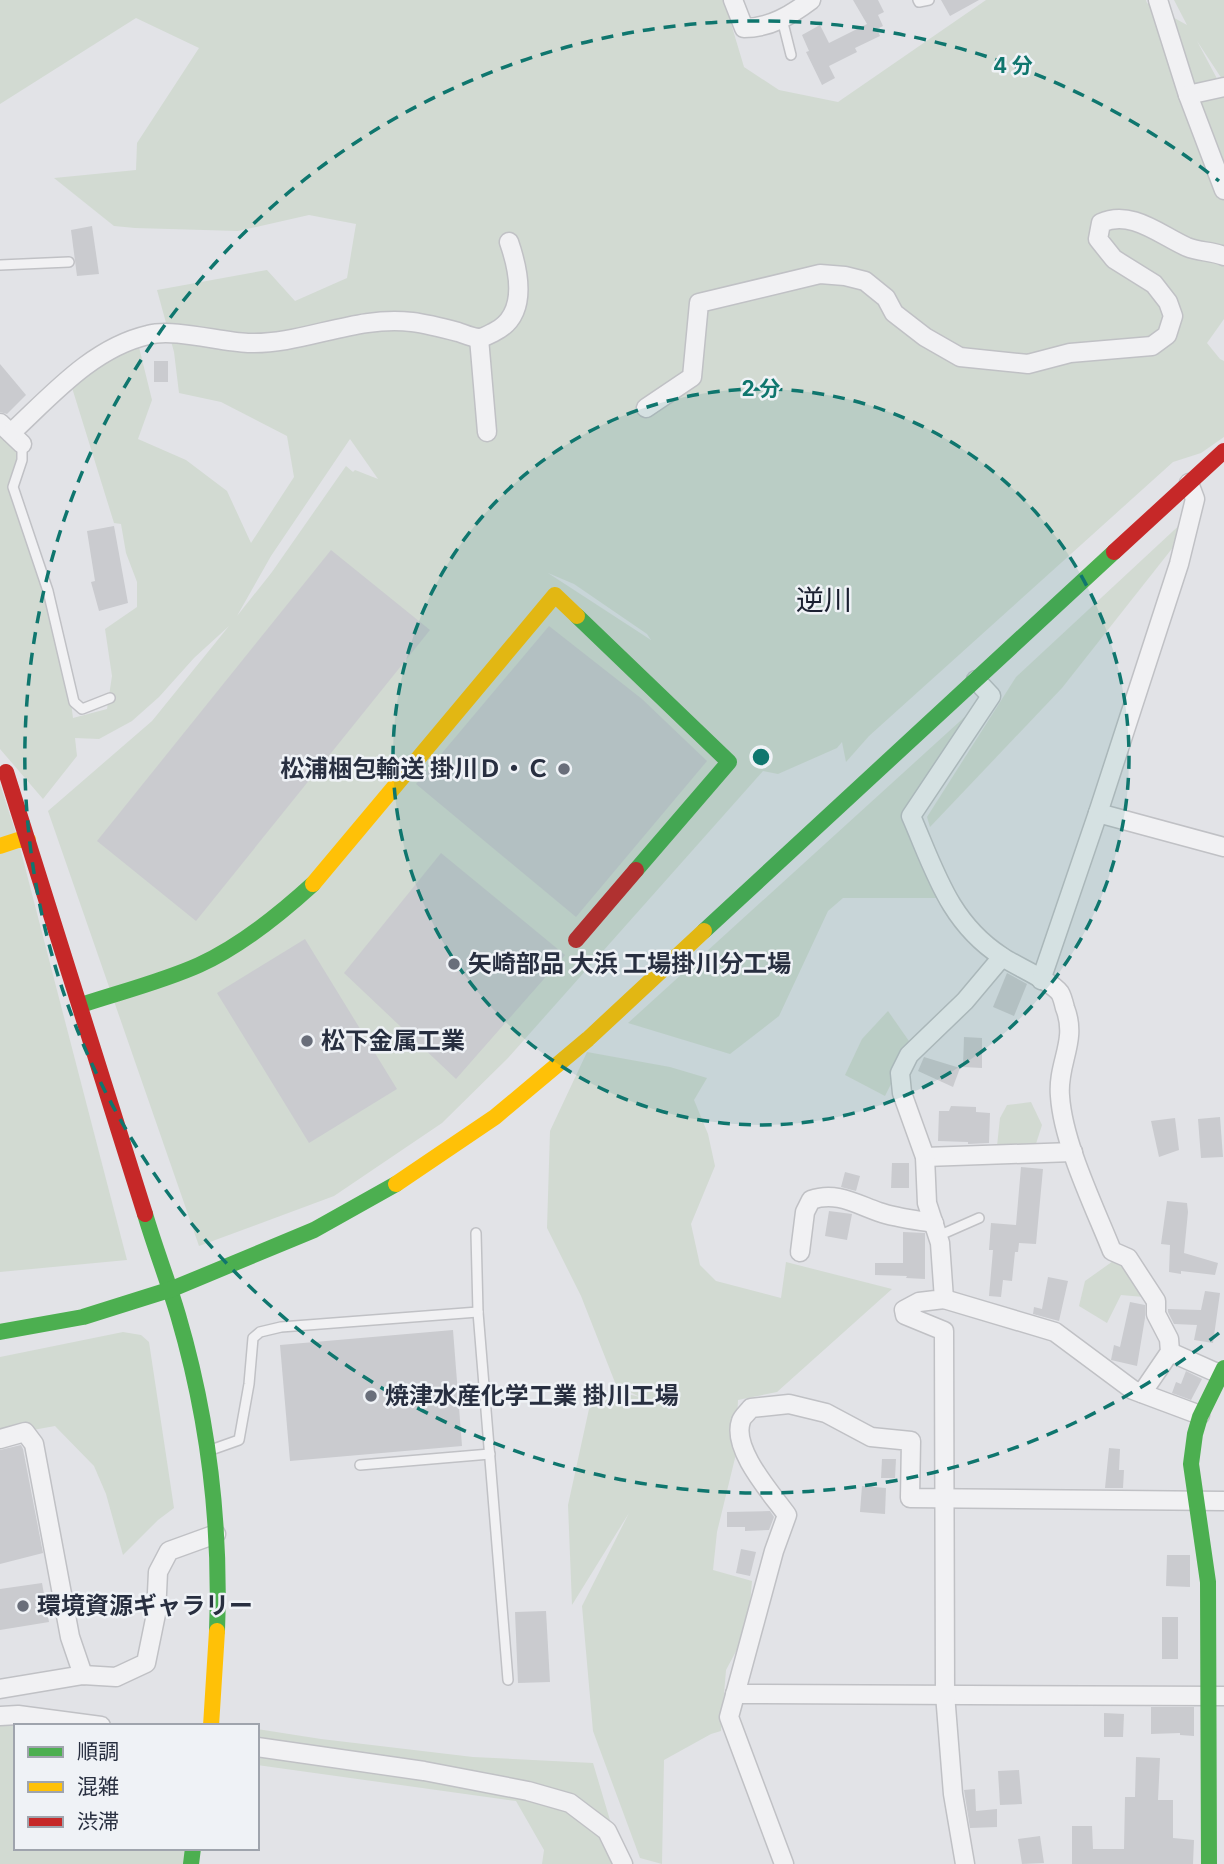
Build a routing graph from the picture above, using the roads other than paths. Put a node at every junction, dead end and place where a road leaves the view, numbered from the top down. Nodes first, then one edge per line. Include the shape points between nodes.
1 (733, 0) edge
2 (811, 0) edge
3 (918, 0) edge
4 (929, 0) edge
5 (1158, 0) edge
6 (782, 19) junction
7 (791, 55) dead end
8 (1224, 87) edge
9 (1188, 95) junction
10 (1224, 190) edge
11 (509, 242) dead end
12 (1224, 256) edge
13 (69, 262) dead end
14 (0, 265) edge
15 (479, 338) junction
16 (646, 408) dead end
17 (487, 432) dead end
18 (11, 433) edge
19 (1224, 451) edge
20 (1189, 483) junction
21 (976, 680) junction
22 (110, 698) dead end
23 (6, 772) dead end
24 (1098, 813) junction
25 (28, 840) junction
26 (0, 846) edge
27 (1224, 847) edge
28 (576, 940) dead end
29 (1002, 957) junction
30 (1041, 979) junction
31 (81, 1004) junction
32 (1073, 1152) junction
33 (925, 1157) junction
34 (979, 1218) dead end
35 (936, 1229) junction
36 (476, 1233) dead end
37 (800, 1252) dead end
38 (172, 1289) junction
39 (944, 1298) junction
40 (478, 1312) junction
41 (0, 1332) edge
42 (1170, 1352) junction
43 (1223, 1373) edge
44 (1142, 1393) junction
45 (1200, 1415) junction
46 (0, 1439) edge
47 (206, 1452) junction
48 (490, 1454) junction
49 (360, 1465) dead end
50 (946, 1499) junction
51 (1194, 1501) junction
52 (1224, 1501) edge
53 (216, 1534) junction
54 (83, 1675) junction
55 (508, 1680) dead end
56 (0, 1689) edge
57 (735, 1694) junction
58 (945, 1694) junction
59 (1217, 1696) edge
60 (0, 1716) edge
61 (86, 1724) edge
62 (211, 1724) edge
63 (259, 1747) edge
64 (623, 1864) edge
65 (783, 1864) edge
66 (965, 1864) edge
67 (1209, 1864) edge

1 - 6 street via 744,29
2 - 6 street
3 - 4 lane
5 - 9 street
6 - 7 lane
8 - 9 street
9 - 10 street
11 - 15 street via 520,284 516,305 496,332
12 - 16 street via 1190,248 1128,219 1113,217 1101,223 1098,239 1114,259 1154,284 1168,302 1173,316 1167,335 1152,346 1070,353 1028,364 960,357 894,313 886,298 865,281 845,276 820,274 699,303 692,377
13 - 14 lane
15 - 17 street
15 - 18 street via 399,321 353,324 249,343 150,334 91,362
18 - 22 lane via 22,460 13,487 48,591 74,702 82,709
19 - 20 street
20 - 21 street
20 - 24 street via 1195,499 1179,564
21 - 29 street via 991,696 911,816 950,905 976,937
21 - 38 street via 588,1039 495,1117 408,1178 314,1230
23 - 25 street
24 - 27 street
24 - 30 street
25 - 26 street
25 - 31 street
28 - 31 street via 729,762 555,594 312,885 269,923 185,971
29 - 30 street
29 - 33 street via 965,1002 909,1055 900,1073 901,1093
30 - 32 street via 1059,993 1070,1020 1060,1098
31 - 38 street
32 - 33 street
32 - 42 street via 1112,1251 1128,1258 1156,1301
33 - 35 street via 927,1203
34 - 35 lane
35 - 37 street via 825,1195 811,1200
35 - 39 street
36 - 40 lane
38 - 41 street via 83,1317
38 - 47 street
39 - 44 street via 1055,1332
39 - 50 street via 904,1310 905,1315 944,1331
40 - 47 lane via 260,1332 253,1338 239,1440
40 - 48 lane
42 - 43 street
42 - 44 street
43 - 45 street
44 - 45 street
45 - 51 street via 1190,1465
46 - 54 street via 26,1432 34,1444 70,1637
47 - 53 street
48 - 49 lane
48 - 55 lane
50 - 51 street
50 - 57 street via 910,1498 911,1441 871,1437 826,1413 789,1404 751,1408 741,1420 746,1456 787,1515
50 - 58 street
51 - 52 street
51 - 59 street via 1208,1582
53 - 54 street via 169,1551 158,1572 156,1614 146,1663 116,1677
53 - 62 street via 217,1652
54 - 56 street
57 - 58 street
57 - 65 street via 729,1717
58 - 59 street
58 - 66 street via 953,1794
59 - 67 street
60 - 61 street
63 - 64 street via 424,1771 570,1803 607,1830

